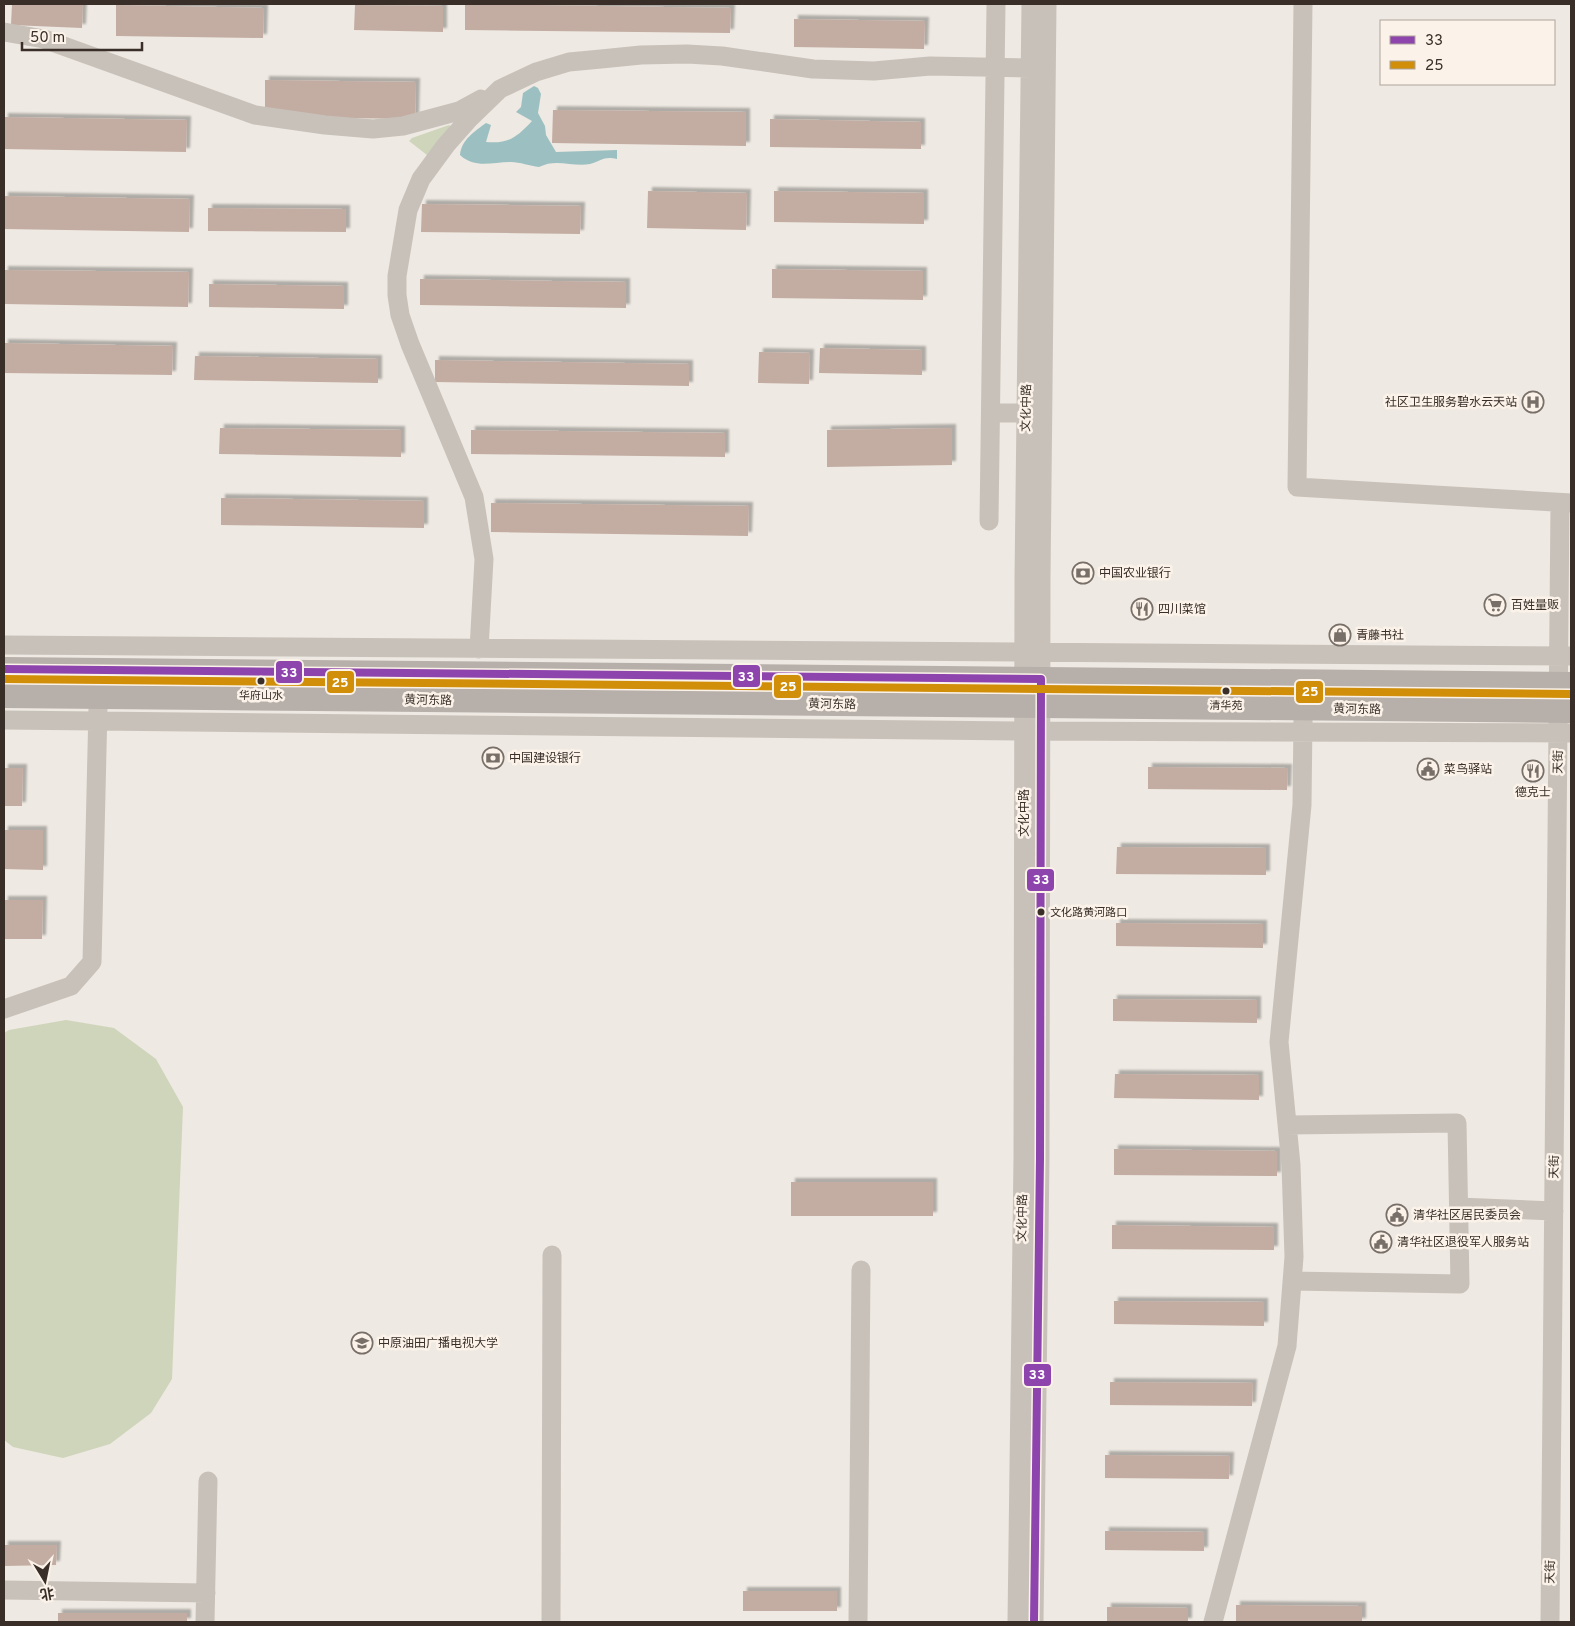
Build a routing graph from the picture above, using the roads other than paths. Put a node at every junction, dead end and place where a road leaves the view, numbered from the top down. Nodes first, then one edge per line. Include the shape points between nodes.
1 (996, 4) edge
2 (1031, 4) edge
3 (1048, 4) edge
4 (1303, 4) edge
5 (4, 32) edge
6 (995, 67) junction
7 (1030, 68) junction
8 (500, 89) junction
9 (991, 413) junction
10 (1026, 413) junction
11 (1566, 503) edge
12 (989, 522) dead end
13 (4, 645) edge
14 (479, 649) junction
15 (1032, 651) junction
16 (1565, 656) edge
17 (4, 669) edge
18 (1032, 679) junction
19 (1565, 684) edge
20 (4, 696) edge
21 (98, 697) junction
22 (1032, 706) junction
23 (4, 720) edge
24 (1303, 720) junction
25 (97, 721) junction
26 (1565, 722) edge
27 (1032, 730) junction
28 (4, 1009) edge
29 (1288, 1125) junction
30 (1563, 1174) edge
31 (1459, 1207) junction
32 (1554, 1211) junction
33 (552, 1255) dead end
34 (861, 1270) dead end
35 (1292, 1281) junction
36 (208, 1481) dead end
37 (4, 1590) edge
38 (206, 1593) junction
39 (205, 1622) edge
40 (551, 1622) edge
41 (858, 1622) edge
42 (1017, 1622) edge
43 (1034, 1622) edge
44 (1213, 1622) edge
45 (1550, 1622) edge

1 - 6 street
2 - 7 street, 文化中路
3 - 15 street, 文化中路
4 - 11 street via 1297,488
5 - 8 street via 44,40 256,115 325,125 373,129 402,126 459,111
6 - 7 street
6 - 8 street via 839,70 722,56 641,55 569,62 536,72
6 - 9 street
7 - 10 street, 文化中路
8 - 14 street via 446,145 421,179 408,210 397,276 400,315 410,344 474,497 484,559
9 - 10 street
9 - 12 street
10 - 15 street, 文化中路
11 - 16 street, 天街
13 - 14 street
14 - 15 street
15 - 16 street
15 - 18 street, 文化中路
16 - 19 street, 天街
17 - 18 main road
18 - 19 main road
18 - 22 street, 文化中路
19 - 26 street, 天街
20 - 21 main road, 黄河东路
21 - 22 main road, 黄河东路
21 - 25 street
22 - 24 main road, 黄河东路
22 - 27 street, 文化中路
23 - 25 street
24 - 26 main road, 黄河东路
24 - 27 street
24 - 29 street via 1302,805 1279,1042
25 - 27 street
25 - 28 street via 92,962 71,986
26 - 30 street, 天街
27 - 42 street, 文化中路
27 - 43 street, 文化中路 via 1040,1158
29 - 31 street via 1457,1123
29 - 35 street via 1294,1256
30 - 32 street, 天街
31 - 32 street
31 - 35 street via 1460,1284
32 - 45 street, 天街
33 - 40 street
34 - 41 street
35 - 44 street via 1287,1346
36 - 38 street
37 - 38 street
38 - 39 street

